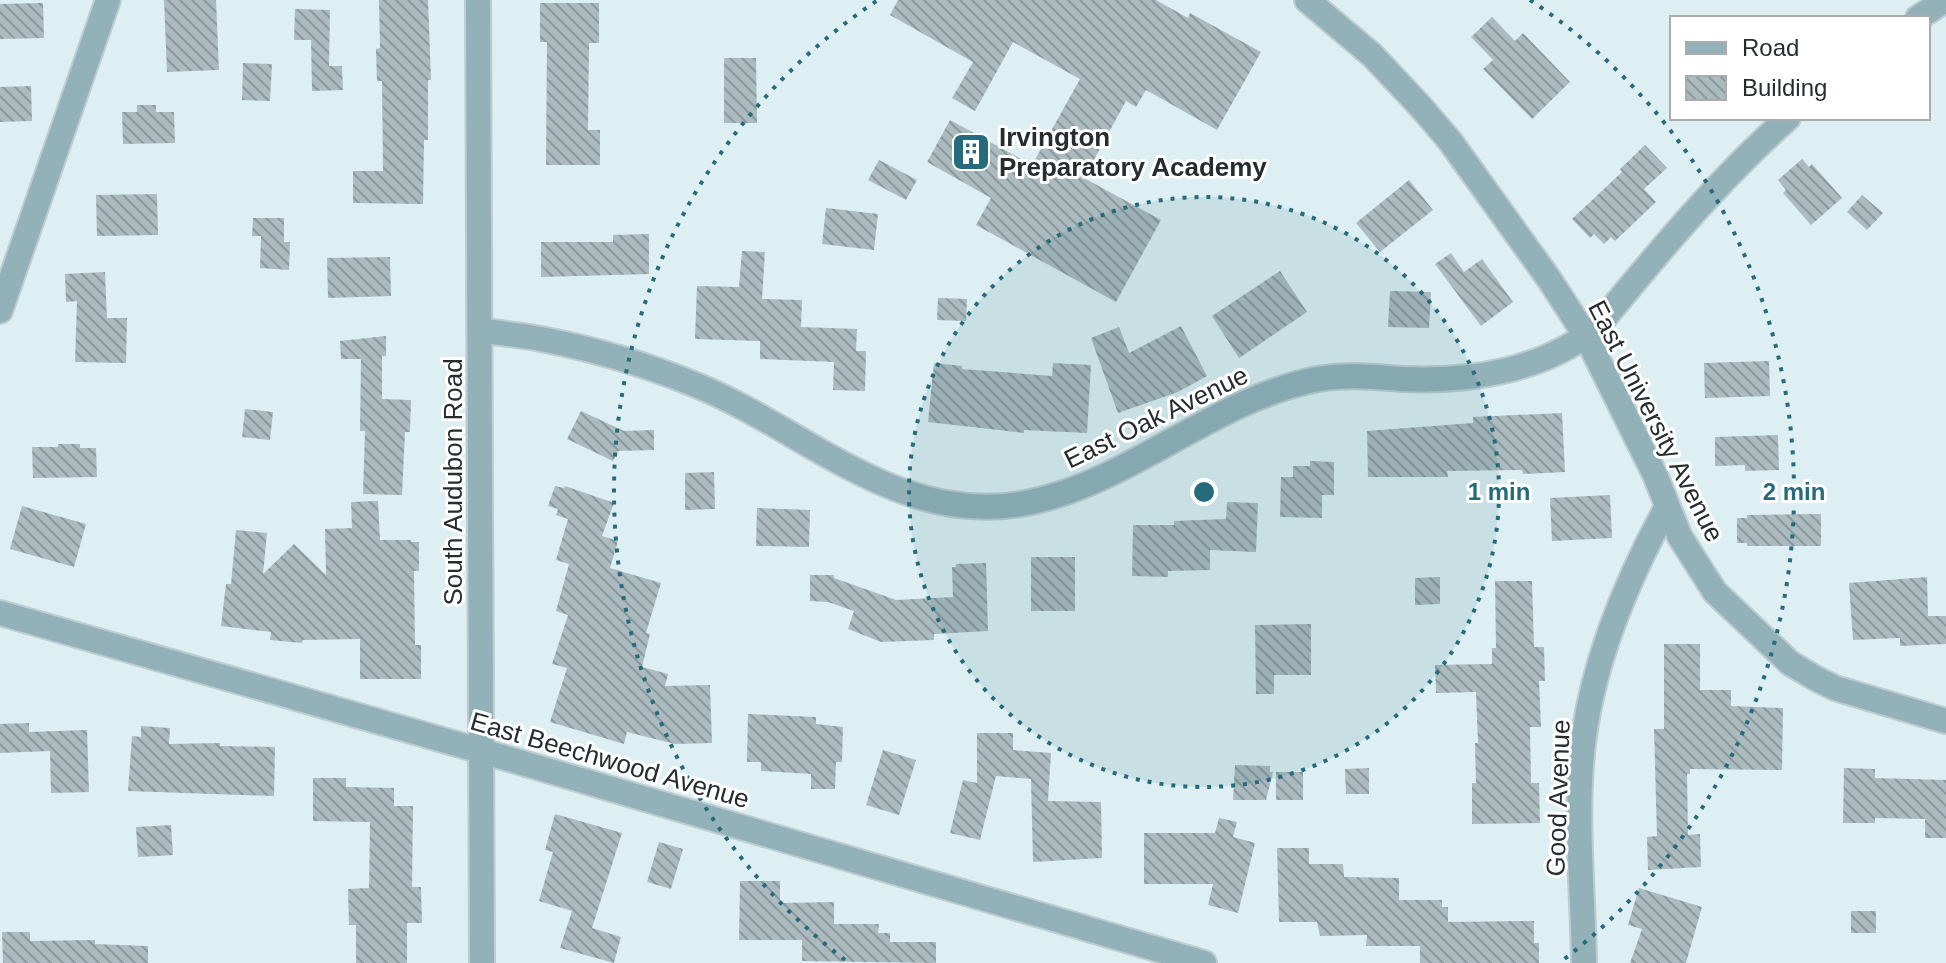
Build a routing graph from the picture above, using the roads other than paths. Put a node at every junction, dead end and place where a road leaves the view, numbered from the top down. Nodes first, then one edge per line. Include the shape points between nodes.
1 (108, 0) edge
2 (478, 0) edge
3 (1307, 0) edge
4 (1945, 0) edge
5 (1921, 16) edge
6 (1786, 120) edge
7 (0, 311) edge
8 (480, 330) junction
9 (1586, 336) junction
10 (1667, 507) junction
11 (0, 613) edge
12 (1946, 721) edge
13 (482, 751) junction
14 (482, 963) edge
15 (1204, 963) edge
16 (1584, 963) edge

1 - 7 street
2 - 8 street, South Audubon Road
3 - 9 street, East University Avenue via 1372,55 1450,141
4 - 5 street
6 - 9 street, East Oak Avenue via 1678,228
8 - 9 street, East Oak Avenue via 614,356 699,386 895,490 940,503 986,506 1032,502 1077,490 1249,399 1292,385 1347,376 1450,379 1495,372 1550,356
8 - 13 street, South Audubon Road
9 - 10 street, East University Avenue
10 - 12 street, East University Avenue via 1715,592 1790,663 1835,688
10 - 16 street, Good Avenue via 1618,612 1588,714 1581,788
11 - 13 street, East Beechwood Avenue
13 - 14 street, South Audubon Road
13 - 15 street, East Beechwood Avenue

